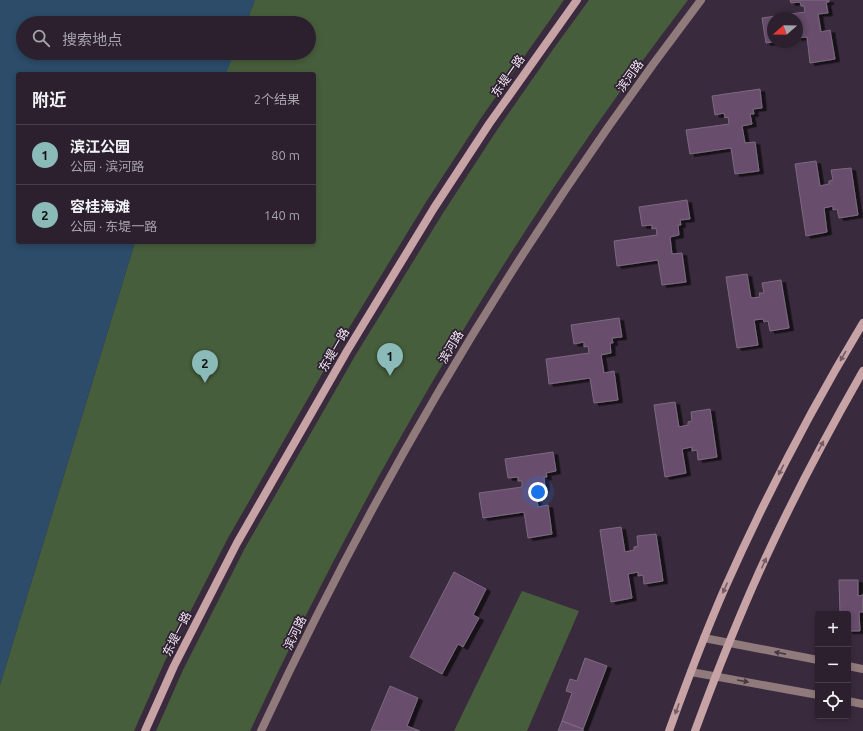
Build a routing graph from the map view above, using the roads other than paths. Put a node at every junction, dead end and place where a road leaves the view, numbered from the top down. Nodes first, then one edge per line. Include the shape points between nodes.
1 (577, 0) edge
2 (701, 0) edge
3 (863, 323) edge
4 (863, 371) edge
5 (704, 638) junction
6 (728, 643) junction
7 (815, 659) edge
8 (851, 667) edge
9 (863, 669) edge
10 (691, 672) junction
11 (716, 676) junction
12 (815, 694) edge
13 (851, 702) edge
14 (863, 704) edge
15 (145, 731) edge
16 (261, 731) edge
17 (668, 731) edge
18 (695, 731) edge

1 - 15 street, 东堤一路 via 438,201 347,351 237,543 174,666
2 - 16 street, 滨河路 via 571,180 474,331 357,538
3 -> 5 street via 780,472 751,530
6 -> 4 street via 802,483
5 - 6 street
5 - 10 street
7 -> 6 street
6 - 11 street
8 - 9 street
10 - 11 street
10 -> 17 street
11 -> 12 street
11 - 18 street
13 - 14 street

